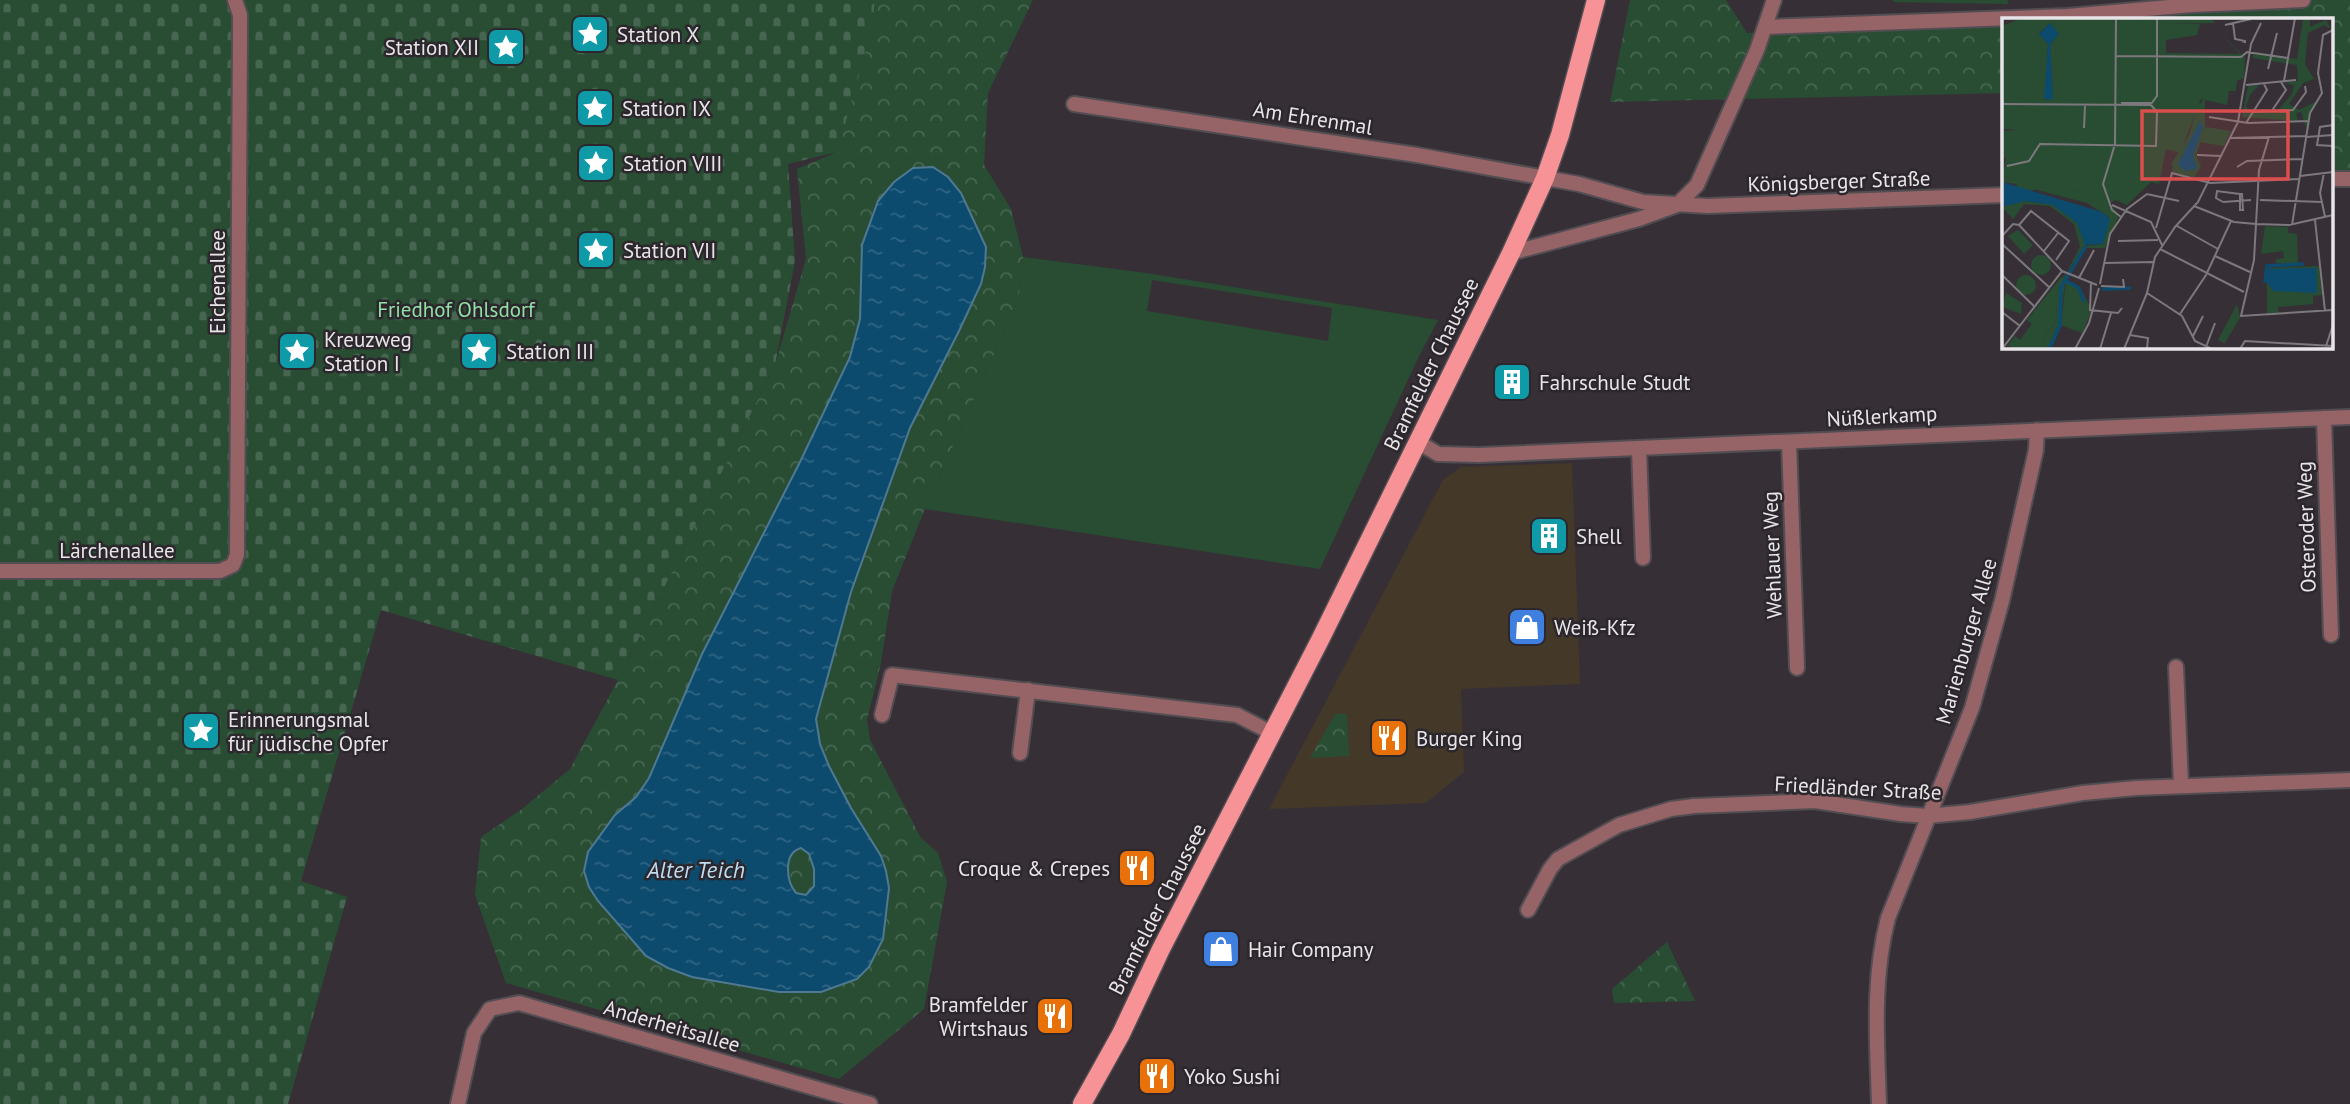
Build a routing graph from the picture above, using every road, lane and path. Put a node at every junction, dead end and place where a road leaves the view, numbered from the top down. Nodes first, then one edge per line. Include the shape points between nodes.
1 (235, 0) edge
2 (1596, 0) edge
3 (1774, 0) edge
4 (2075, 0) edge
5 (2303, 0) edge
6 (2068, 16) junction
7 (2002, 18) edge
8 (2013, 18) edge
9 (1766, 27) junction
10 (1074, 104) dead end
11 (1545, 178) junction
12 (2332, 179) edge
13 (2350, 179) edge
14 (2002, 195) edge
15 (1677, 205) junction
16 (1511, 253) junction
17 (2350, 417) edge
18 (2324, 418) junction
19 (2037, 430) junction
20 (1418, 442) junction
21 (1789, 442) junction
22 (1639, 449) junction
23 (1643, 558) dead end
24 (233, 565) joint
25 (0, 571) edge
26 (2332, 635) dead end
27 (2176, 667) dead end
28 (1797, 668) dead end
29 (1028, 690) junction
30 (882, 715) dead end
31 (1272, 733) junction
32 (1020, 753) dead end
33 (2350, 780) edge
34 (2181, 786) junction
35 (1927, 816) junction
36 (1528, 910) dead end
37 (458, 1104) edge
38 (870, 1104) edge
39 (1082, 1104) edge
40 (1879, 1104) edge

1 - 24 street, Eichenallee via 240,47 237,555
2 - 11 main road, Bramfelder Chaussee
3 - 9 street
4 - 6 street
5 - 6 street
6 - 8 street
7 - 9 street
9 - 15 street via 1697,185
10 - 11 street, Am Ehrenmal
11 - 15 street, Königsberger Straße via 1643,202
11 - 16 main road, Bramfelder Chaussee
12 - 13 street
14 - 15 street, Königsberger Straße
15 - 16 street, Königsberger Straße
16 - 20 main road, Bramfelder Chaussee
17 - 18 street, Nüßlerkamp
18 - 19 street, Nüßlerkamp
18 - 26 street, Osteroder Weg
19 - 21 street, Nüßlerkamp
19 - 35 street, Marienburger Allee via 1988,655 1972,708
20 - 22 street, Nüßlerkamp via 1438,454
20 - 31 main road, Bramfelder Chaussee
21 - 22 street, Nüßlerkamp
21 - 28 street, Wehlauer Weg
22 - 23 street
24 - 25 street, Lärchenallee via 220,571
27 - 34 street
29 - 30 street via 892,675
29 - 31 street via 1237,715
29 - 32 street
31 - 39 main road, Bramfelder Chaussee
33 - 34 street, Friedländer Straße
34 - 35 street, Friedländer Straße via 2096,791
35 - 36 street, Friedländer Straße via 1801,801 1694,806 1655,813 1604,832 1558,859
35 - 40 street, Marienburger Allee via 1881,946 1876,992
37 - 38 street, Anderheitsallee via 474,1032 490,1009 519,1003

